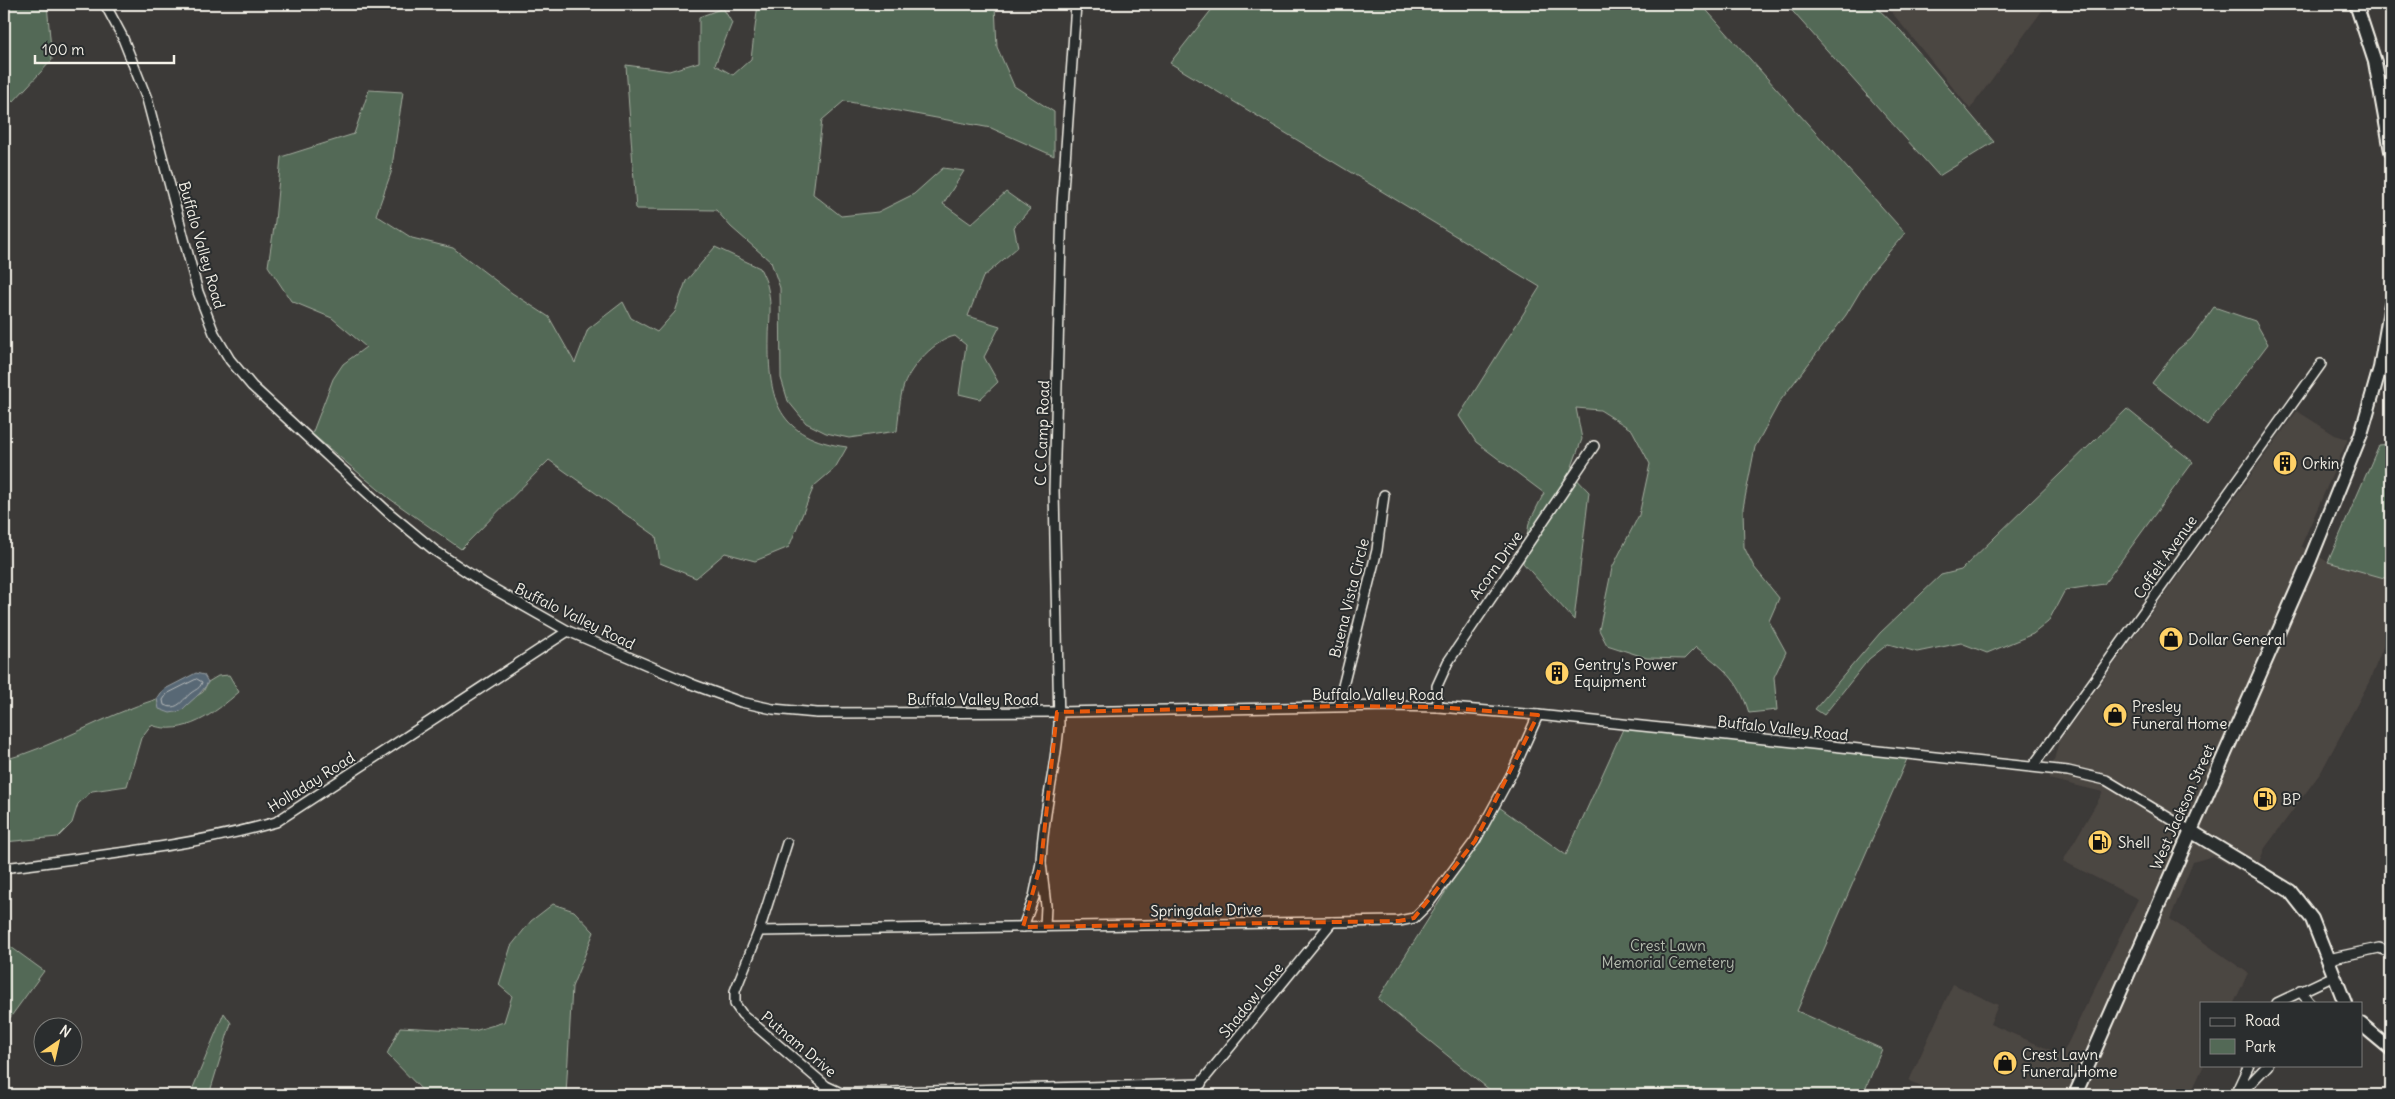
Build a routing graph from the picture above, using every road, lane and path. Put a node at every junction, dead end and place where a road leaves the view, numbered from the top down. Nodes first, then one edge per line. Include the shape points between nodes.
1 (105, 4) edge
2 (1076, 4) edge
3 (2356, 4) edge
4 (2391, 152) edge
5 (2391, 304) edge
6 (2321, 364) dead end
7 (2386, 370) edge
8 (1594, 446) dead end
9 (1384, 495) dead end
10 (568, 631) junction
11 (1338, 706) junction
12 (1438, 707) junction
13 (1057, 712) junction
14 (1538, 715) junction
15 (2033, 766) junction
16 (2189, 830) junction
17 (787, 843) dead end
18 (1041, 863) junction
19 (4, 868) edge
20 (1332, 922) junction
21 (1045, 926) junction
22 (1023, 927) junction
23 (759, 931) junction
24 (2391, 952) edge
25 (2328, 959) junction
26 (2334, 976) junction
27 (2300, 991) junction
28 (2279, 1002) edge
29 (2309, 1002) edge
30 (2344, 1002) edge
31 (2362, 1025) edge
32 (2391, 1049) edge
33 (2249, 1066) edge
34 (2267, 1066) edge
35 (1201, 1084) junction
36 (1191, 1095) edge
37 (2075, 1095) edge
38 (2235, 1095) edge
39 (2239, 1095) edge

1 - 10 street, Buffalo Valley Road via 122,36 147,100 198,292 214,333 230,360 282,415 434,550 485,584
2 - 13 street, C C Camp Road via 1062,204 1055,435
3 - 4 street via 2375,62
5 - 7 street, West Jackson Street
6 - 15 street, Coffelt Avenue
7 - 16 street, West Jackson Street via 2310,560
8 - 12 street, Acorn Drive via 1448,662 1437,686
9 - 11 street, Buena Vista Circle via 1375,558
10 - 13 street, Buffalo Valley Road via 694,685 741,702 773,709 817,713
10 - 19 street, Holladay Road via 276,822 233,834
11 - 12 street, Buffalo Valley Road
11 - 13 street, Buffalo Valley Road
12 - 14 street, Buffalo Valley Road
13 - 18 street, C C Camp Road via 1058,744
14 - 15 street, Buffalo Valley Road
14 - 20 street, Springdale Drive via 1490,816 1429,903 1414,918 1399,921
15 - 16 street, Buffalo Valley Road via 2106,780
16 - 25 street via 2290,891 2312,919
16 - 37 street, West Jackson Street
17 - 23 street, Putnam Drive
18 - 21 street
18 - 22 street
20 - 21 street, Springdale Drive
20 - 35 street, Shadow Lane
21 - 22 street, Springdale Drive
22 - 23 street, Springdale Drive
23 - 35 street, Putnam Drive via 735,991 735,1004 742,1014 826,1086 841,1093
24 - 25 street via 2379,948
25 - 26 street
26 - 27 street
26 - 30 street
27 - 28 street
27 - 29 street
31 - 32 street
33 - 38 street
34 - 39 street
35 - 36 street, Shadow Lane

